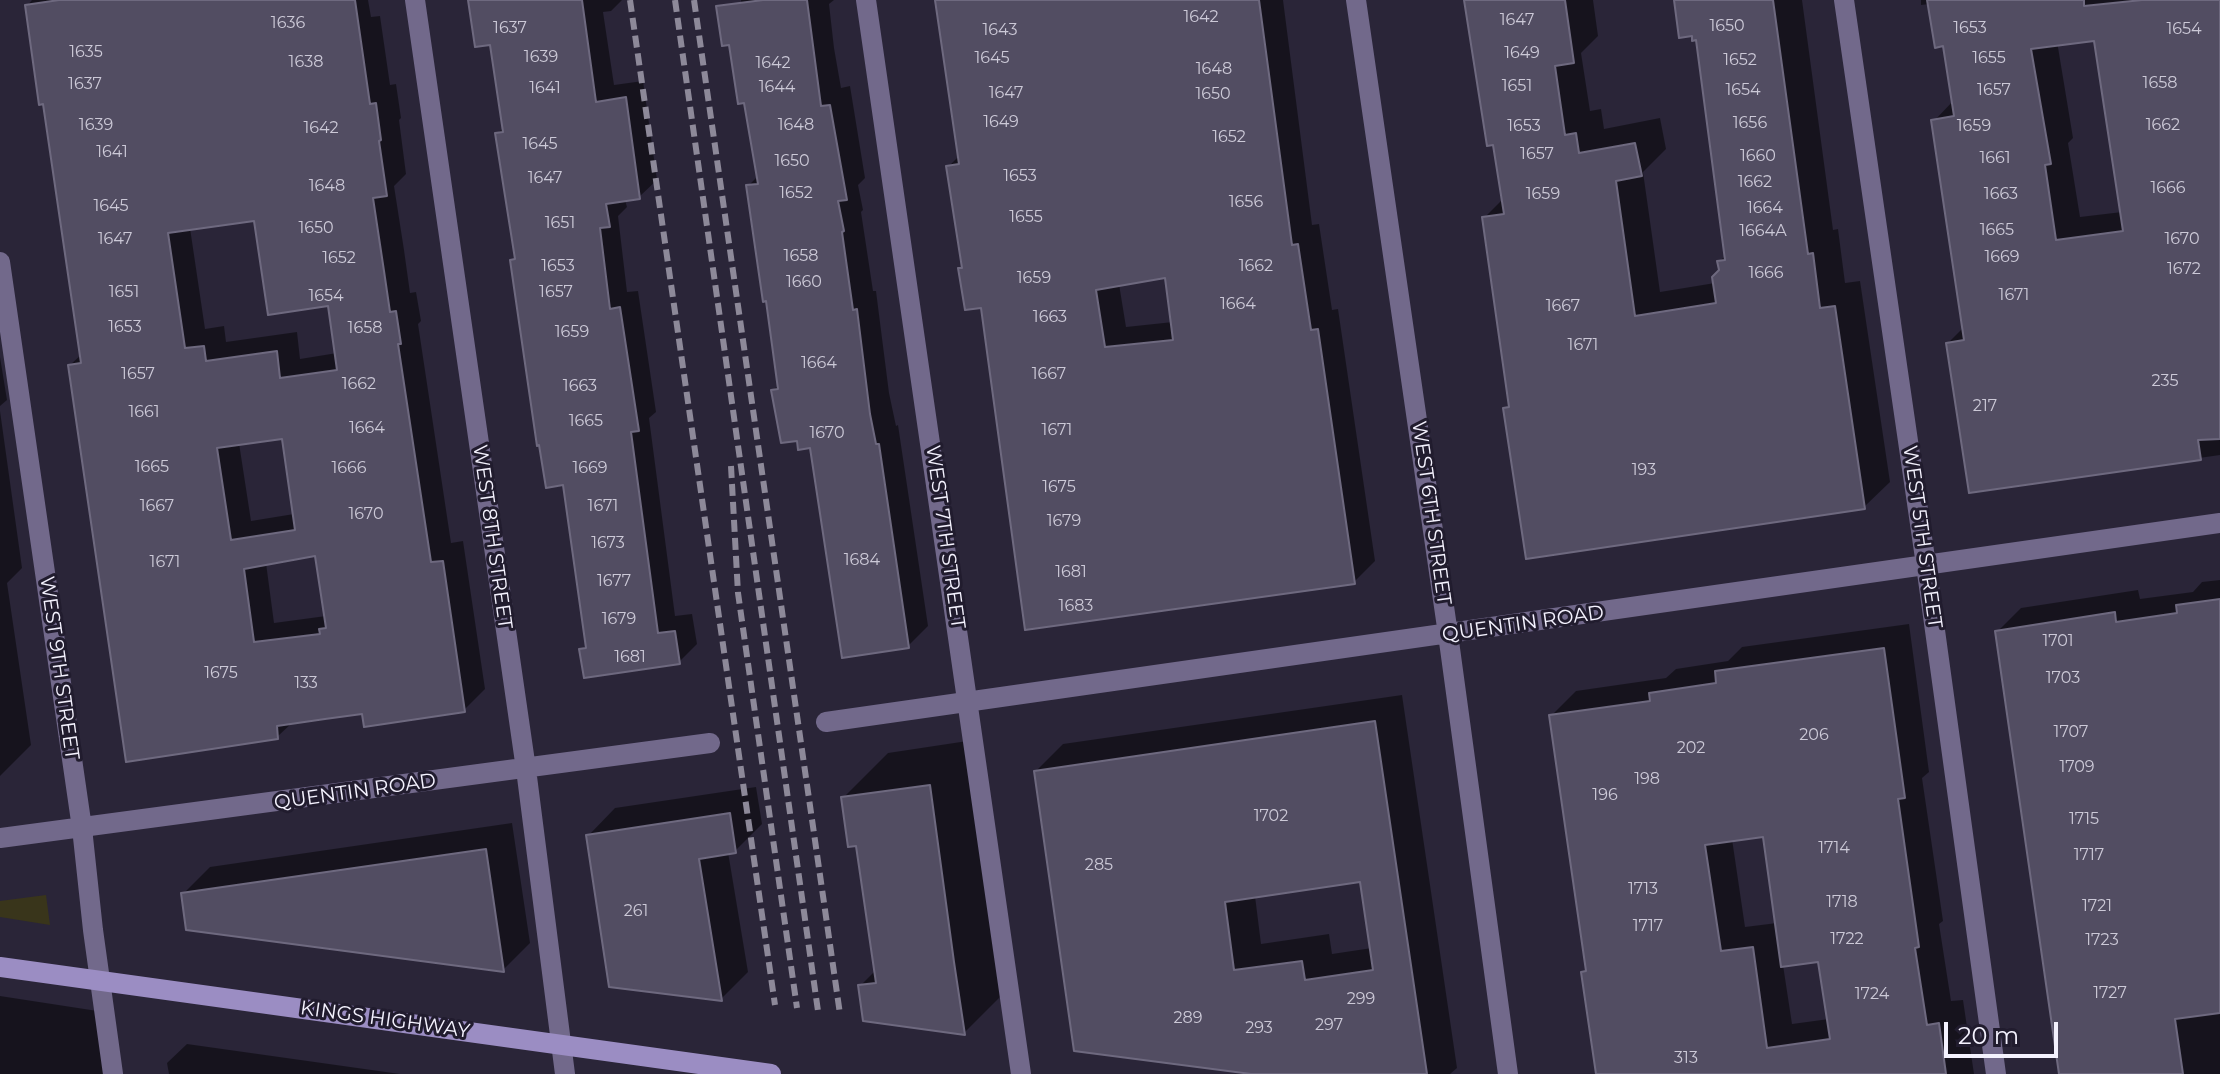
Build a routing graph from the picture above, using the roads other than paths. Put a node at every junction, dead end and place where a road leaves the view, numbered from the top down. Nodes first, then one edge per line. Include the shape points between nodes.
1 (415, 0) edge
2 (866, 0) edge
3 (1356, 0) edge
4 (1844, 0) edge
5 (0, 262) edge
6 (2220, 523) edge
7 (1926, 565) junction
8 (1448, 634) junction
9 (969, 702) junction
10 (826, 722) dead end
11 (710, 743) dead end
12 (526, 769) junction
13 (82, 828) junction
14 (0, 838) edge
15 (0, 967) edge
16 (101, 981) junction
17 (561, 1045) junction
18 (113, 1074) edge
19 (565, 1074) edge
20 (771, 1074) edge
21 (1021, 1074) edge
22 (1508, 1074) edge
23 (1996, 1074) edge

1 - 12 street, WEST 8TH STREET
2 - 9 street, WEST 7TH STREET
3 - 8 street, WEST 6TH STREET
4 - 7 street, WEST 5TH STREET
5 - 13 street, WEST 9TH STREET
6 - 7 street, QUENTIN ROAD
7 - 8 street, QUENTIN ROAD
7 - 23 street, WEST 5TH STREET
8 - 9 street, QUENTIN ROAD
8 - 22 street, WEST 6TH STREET
9 - 10 street, QUENTIN ROAD
9 - 21 street, WEST 7TH STREET
11 - 12 street, QUENTIN ROAD
12 - 13 street, QUENTIN ROAD
12 - 17 street, WEST 8TH STREET
13 - 14 street, QUENTIN ROAD
13 - 16 street, WEST 9TH STREET
15 - 16 street, KINGS HIGHWAY
16 - 17 street, KINGS HIGHWAY
16 - 18 street, WEST 9TH STREET
17 - 19 street, WEST 8TH STREET
17 - 20 street, KINGS HIGHWAY

